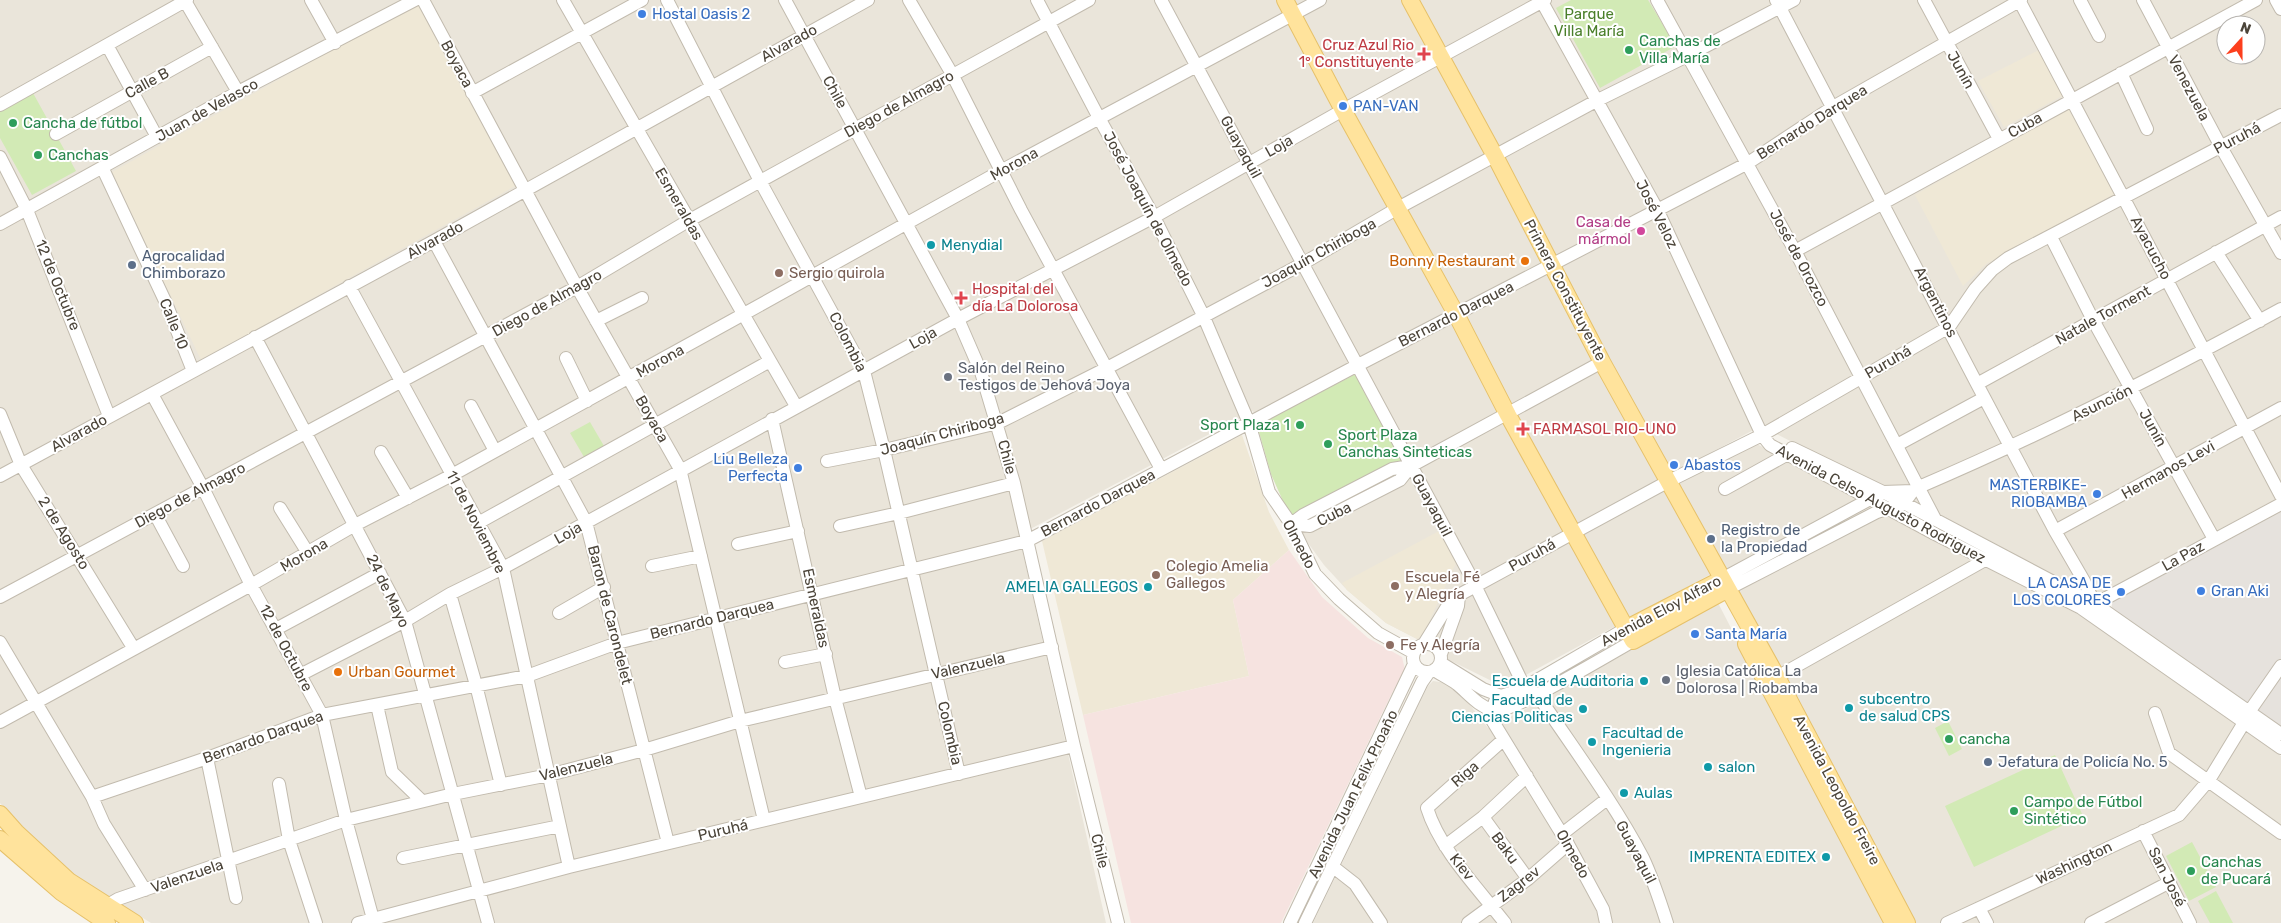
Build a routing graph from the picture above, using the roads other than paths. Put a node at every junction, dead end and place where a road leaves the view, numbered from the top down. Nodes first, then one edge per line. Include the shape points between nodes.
1 (186, 0) edge
2 (311, 0) edge
3 (415, 0) edge
4 (423, 0) edge
5 (563, 0) edge
6 (642, 0) edge
7 (667, 0) edge
8 (785, 0) edge
9 (868, 0) edge
10 (909, 0) edge
11 (1038, 0) edge
12 (1088, 0) edge
13 (1161, 0) edge
14 (1320, 0) edge
15 (1410, 0) edge
16 (1657, 0) edge
17 (1794, 0) edge
18 (1924, 0) edge
19 (2020, 0) edge
20 (2080, 0) edge
21 (2143, 0) edge
22 (2256, 0) edge
23 (2276, 0) edge
24 (1543, 1) edge
25 (1778, 4) edge
26 (1289, 7) edge
27 (2281, 9) edge
28 (1050, 22) junction
29 (581, 33) junction
30 (804, 35) junction
31 (2099, 36) dead end
32 (1946, 42) junction
33 (334, 43) junction
34 (107, 45) junction
35 (212, 47) junction
36 (2168, 47) junction
37 (1687, 56) junction
38 (1440, 57) junction
39 (1197, 67) junction
40 (2121, 73) junction
41 (952, 74) junction
42 (711, 86) junction
43 (132, 92) junction
44 (238, 92) junction
45 (472, 92) junction
46 (2072, 100) junction
47 (1596, 101) junction
48 (0, 105) edge
49 (1833, 107) junction
50 (1343, 110) junction
51 (2281, 115) edge
52 (1099, 118) junction
53 (636, 128) junction
54 (2147, 128) dead end
55 (855, 129) junction
56 (56, 134) dead end
57 (157, 137) junction
58 (1999, 139) junction
59 (2221, 147) junction
60 (1495, 156) junction
61 (0, 157) edge
62 (1250, 162) junction
63 (1748, 163) junction
64 (103, 169) junction
65 (1001, 171) junction
66 (760, 181) junction
67 (525, 189) junction
68 (2124, 198) junction
69 (1884, 204) junction
70 (1398, 208) junction
71 (1657, 209) junction
72 (27, 210) junction
73 (1154, 217) junction
74 (2281, 217) edge
75 (688, 221) junction
76 (0, 224) edge
77 (906, 224) junction
78 (2266, 225) junction
79 (2051, 237) junction
80 (434, 241) junction
81 (1796, 251) junction
82 (2216, 252) junction
83 (2281, 253) edge
84 (1302, 264) junction
85 (1551, 264) junction
86 (1054, 268) junction
87 (813, 275) junction
88 (2167, 280) junction
89 (349, 286) junction
90 (577, 287) junction
91 (642, 298) dead end
92 (2281, 309) edge
93 (1456, 314) junction
94 (1203, 315) junction
95 (742, 316) junction
96 (958, 319) junction
97 (2094, 320) junction
98 (2260, 320) junction
99 (596, 321) junction
100 (1949, 328) junction
101 (255, 337) junction
102 (486, 337) junction
103 (2204, 351) junction
104 (566, 358) dead end
105 (770, 361) junction
106 (1602, 362) junction
107 (1358, 364) junction
108 (1107, 368) junction
109 (864, 370) junction
110 (193, 371) junction
111 (628, 378) junction
112 (1862, 378) junction
113 (401, 382) junction
114 (1977, 384) junction
115 (2132, 389) junction
116 (152, 394) junction
117 (1984, 398) junction
118 (587, 401) junction
119 (470, 406) dead end
120 (796, 406) junction
121 (2281, 408) edge
122 (0, 414) edge
123 (1508, 415) junction
124 (109, 416) junction
125 (772, 419) junction
126 (998, 423) junction
127 (1249, 423) junction
128 (655, 425) junction
129 (2245, 428) junction
130 (536, 429) junction
131 (307, 434) junction
132 (1762, 435) junction
133 (1897, 445) junction
134 (2012, 447) junction
135 (884, 450) junction
136 (495, 451) junction
137 (381, 452) dead end
138 (1788, 454) junction
139 (826, 461) dead end
140 (21, 465) junction
141 (1411, 466) junction
142 (2174, 466) junction
143 (680, 469) junction
144 (1162, 470) junction
145 (452, 475) junction
146 (0, 476) edge
147 (561, 476) junction
148 (1669, 480) junction
149 (1014, 483) junction
150 (203, 488) junction
151 (1725, 489) dead end
152 (1916, 489) junction
153 (1883, 492) junction
154 (2281, 496) edge
155 (408, 498) junction
156 (1870, 498) junction
157 (1904, 503) junction
158 (2281, 504) edge
159 (280, 508) dead end
160 (1887, 508) junction
161 (899, 513) junction
162 (155, 514) junction
163 (1935, 519) junction
164 (586, 522) junction
165 (478, 523) junction
166 (1290, 524) junction
167 (355, 525) junction
168 (840, 526) dead end
169 (798, 531) junction
170 (2055, 531) junction
171 (1572, 533) junction
172 (2214, 539) junction
173 (1027, 541) junction
174 (738, 544) dead end
175 (308, 553) junction
176 (78, 555) junction
177 (701, 556) junction
178 (1985, 560) junction
179 (183, 566) dead end
180 (652, 566) dead end
181 (502, 568) junction
182 (912, 570) junction
183 (380, 573) junction
184 (251, 585) junction
185 (1475, 586) junction
186 (1721, 586) junction
187 (604, 587) junction
188 (813, 593) junction
189 (450, 594) junction
190 (1459, 595) junction
191 (0, 597) edge
192 (2092, 609) junction
193 (559, 613) dead end
194 (716, 619) junction
195 (405, 621) junction
196 (276, 629) junction
197 (1629, 635) junction
198 (0, 642) edge
199 (617, 643) junction
200 (1424, 644) junction
201 (1052, 647) junction
202 (134, 649) junction
203 (826, 654) junction
204 (1414, 658) junction
205 (784, 662) dead end
206 (1436, 665) junction
207 (2281, 666) edge
208 (936, 674) junction
209 (300, 675) junction
210 (526, 676) junction
211 (1777, 677) junction
212 (476, 686) junction
213 (1524, 686) junction
214 (1537, 694) junction
215 (426, 695) junction
216 (1497, 696) junction
217 (835, 698) junction
218 (35, 702) junction
219 (377, 705) junction
220 (1494, 711) junction
221 (2155, 713) dead end
222 (322, 715) junction
223 (2247, 717) junction
224 (740, 721) junction
225 (0, 722) edge
226 (2281, 734) edge
227 (1503, 740) junction
228 (1074, 746) junction
229 (2281, 748) edge
230 (644, 750) junction
231 (207, 758) junction
232 (959, 774) junction
233 (548, 775) junction
234 (1527, 776) junction
235 (2209, 780) junction
236 (280, 784) dead end
237 (501, 785) junction
238 (453, 794) junction
239 (92, 797) junction
240 (861, 797) junction
241 (1607, 799) junction
242 (422, 801) junction
243 (1426, 808) joint
244 (0, 814) edge
245 (1483, 816) junction
246 (346, 820) junction
247 (764, 820) junction
248 (560, 826) junction
249 (2143, 831) junction
250 (2281, 833) edge
251 (0, 839) edge
252 (1565, 839) junction
253 (290, 840) junction
254 (668, 843) junction
255 (467, 844) junction
256 (1445, 846) junction
257 (403, 858) dead end
258 (229, 861) junction
259 (1332, 866) junction
260 (569, 867) junction
261 (1528, 878) junction
262 (2170, 882) junction
263 (145, 890) junction
264 (479, 892) junction
265 (236, 898) dead end
266 (106, 906) junction
267 (1492, 906) junction
268 (1979, 908) junction
269 (373, 919) junction
270 (107, 923) edge
271 (135, 923) edge
272 (316, 923) edge
273 (358, 923) edge
274 (488, 923) edge
275 (1118, 923) edge
276 (1290, 923) edge
277 (1305, 923) edge
278 (1381, 923) edge
279 (1468, 923) edge
280 (1505, 923) edge
281 (1606, 923) edge
282 (1666, 923) edge
283 (1893, 923) edge
284 (1907, 923) edge
285 (1946, 923) edge
286 (1987, 923) edge
287 (2092, 923) edge
288 (2190, 923) edge

1 - 34 street
1 - 35 street
2 - 33 street
3 - 33 street, Juan de Velasco
4 - 45 street, Boyaca
5 - 29 street, Esmeraldas
6 - 29 street
7 - 42 street, Colombia
8 - 30 street, Chile
9 - 30 street, Alvarado
10 - 41 street
11 - 28 street, José Joaquín de Olmedo
12 - 28 street, Diego de Almagro
13 - 39 street, Guayaquil
14 - 26 street, Morona
15 - 38 main road, Primera Constituyente
16 - 37 street, José de Orozco
17 - 25 street, Joaquín Chiriboga
18 - 32 street, Junín
19 - 32 street, Bernardo Darquea
19 - 46 street, Ayacucho
20 - 31 street
21 - 36 street, Venezuela
22 - 36 street, Cuba
23 - 27 street
24 - 38 street, Loja
24 - 47 street, José Veloz
25 - 37 street, Joaquín Chiriboga
25 - 49 street, Argentinos
26 - 39 street, Morona
26 - 50 main road
28 - 41 street, Diego de Almagro
28 - 52 street, José Joaquín de Olmedo
29 - 45 street
29 - 53 street, Esmeraldas
30 - 42 street, Alvarado
30 - 55 street, Chile
32 - 49 street, Bernardo Darquea
32 - 58 street, Junín
33 - 44 street, Juan de Velasco
34 - 43 street
34 - 48 street
35 - 43 street, Calle B
35 - 44 street
36 - 40 street, Cuba
36 - 59 street, Venezuela
37 - 47 street, Joaquín Chiriboga
37 - 63 street, José de Orozco
38 - 50 street, Loja
38 - 60 main road, Primera Constituyente
39 - 52 street, Morona
39 - 62 street, Guayaquil
40 - 46 street, Cuba
40 - 54 street
41 - 55 street, Diego de Almagro
41 - 65 street
42 - 53 street, Alvarado
42 - 66 street, Colombia
43 - 56 street, Calle B
43 - 57 street
44 - 57 street, Juan de Velasco
45 - 67 street, Boyaca
46 - 58 street, Cuba
46 - 68 street, Ayacucho
47 - 60 street, Joaquín Chiriboga
47 - 71 street, José Veloz
49 - 63 street, Bernardo Darquea
49 - 69 street, Argentinos
50 - 62 street, Loja
50 - 70 main road
51 - 59 street, Puruhá
52 - 65 street, Morona
52 - 73 street, José Joaquín de Olmedo
53 - 67 street, Alvarado
53 - 75 street, Esmeraldas
55 - 66 street, Diego de Almagro
55 - 77 street, Chile
57 - 64 street, Juan de Velasco
58 - 69 street, Cuba
59 - 68 street, Puruhá
59 - 78 street, Venezuela
60 - 70 street, Joaquín Chiriboga
60 - 85 main road, Primera Constituyente
61 - 72 street, 12 de Octubre
62 - 73 street, Loja
62 - 84 street, Guayaquil
63 - 71 street, Bernardo Darquea
63 - 81 street, José de Orozco
64 - 72 street, Juan de Velasco
64 - 110 street, Calle 10 via 166,303
65 - 77 street, Morona
65 - 86 street
66 - 75 street, Diego de Almagro
66 - 87 street, Colombia
67 - 80 street, Alvarado
67 - 90 street, Boyaca
68 - 79 street, Puruhá
68 - 88 street, Ayacucho
69 - 81 street, Cuba
69 - 100 street, Argentinos
70 - 84 street, Joaquín Chiriboga
70 - 93 main road
71 - 85 street, Bernardo Darquea
71 - 132 street, José Veloz
72 - 76 street, Juan de Velasco
72 - 124 street, 12 de Octubre
73 - 86 street, Loja
73 - 94 street, José Joaquín de Olmedo
74 - 78 street, Natale Torment
75 - 90 street, Diego de Almagro
75 - 95 street, Esmeraldas
77 - 87 street, Morona
77 - 96 street, Chile
78 - 82 street, Natale Torment
78 - 83 street, Venezuela
79 - 97 street, Junín
79 - 100 street, Puruhá via 2008,258 1992,270
80 - 89 street, Alvarado
80 - 102 street, Baron de Carondelet
81 - 112 street, José de Orozco
82 - 88 street, Natale Torment
82 - 98 street
84 - 94 street, Joaquín Chiriboga
84 - 107 street, Guayaquil
85 - 93 street, Bernardo Darquea
85 - 106 main road, Primera Constituyente
86 - 96 street, Loja
86 - 108 street
87 - 95 street, Morona
87 - 109 street, Colombia
88 - 97 street, Natale Torment
88 - 103 street, Ayacucho
89 - 101 street, Alvarado
89 - 113 street, 11 de Noviembre
90 - 99 street, Boyaca
90 - 102 street, Diego de Almagro
91 - 99 street
92 - 98 street, Asunción
93 - 107 street, Bernardo Darquea
93 - 123 main road
94 - 108 street, Joaquín Chiriboga
94 - 127 street, José Joaquín de Olmedo
95 - 105 street, Esmeraldas
95 - 111 street, Morona
96 - 109 street, Loja
96 - 126 street, Chile
97 - 114 street, Natale Torment
97 - 115 street, Junín
98 - 103 street, Asunción
99 - 111 street, Boyaca
100 - 112 street, Puruhá
100 - 114 street, Argentinos
101 - 110 street, Alvarado
101 - 131 street, 24 de Mayo
102 - 113 street, Diego de Almagro
102 - 130 street, Baron de Carondelet
103 - 115 street, Asunción
103 - 129 street, Ayacucho
104 - 118 street
105 - 120 street, Esmeraldas
105 - 128 street
106 - 123 street, Cuba
106 - 148 main road, Primera Constituyente
107 - 127 street, Bernardo Darquea
107 - 141 street, Guayaquil
108 - 126 street, Joaquín Chiriboga
108 - 144 street
109 - 120 street, Loja
109 - 135 street, Colombia
110 - 116 street, Alvarado
111 - 118 street, Morona
111 - 128 street, Boyaca
112 - 132 street, Puruhá
112 - 133 street, José de Orozco
113 - 131 street, Diego de Almagro
113 - 145 street, 11 de Noviembre
114 - 117 street, Argentinos
115 - 134 street, Asunción
115 - 142 street, Junín
116 - 124 street, Alvarado
116 - 150 street, 12 de Octubre
117 - 133 street
117 - 134 street, Argentinos
118 - 130 street, Morona
119 - 136 street
120 - 125 street, Loja
121 - 129 street, Hermanos Levi
122 - 140 street, 2 de Agosto
123 - 141 street, Cuba
123 - 171 main road
124 - 140 street, Alvarado
125 - 143 street, Loja
125 - 169 street, Esmeraldas
126 - 135 street, Joaquín Chiriboga
126 - 149 street, Chile
127 - 144 street, Bernardo Darquea
127 - 166 street, Olmedo via 1269,492
128 - 143 street, Boyaca
128 - 147 street
129 - 142 street, Hermanos Levi
129 - 154 street, Ayacucho
130 - 136 street, Morona
130 - 147 street, Baron de Carondelet
131 - 150 street, Diego de Almagro
131 - 167 street, 24 de Mayo
132 - 138 street, Avenida Celso Augusto Rodriguez via 1770,445
132 - 148 street, Puruhá
132 - 153 street, Avenida Celso Augusto Rodriguez via 1821,460
133 - 152 street, José de Orozco
134 - 152 street, Asunción
134 - 170 street, Argentinos
135 - 139 street, Joaquín Chiriboga
135 - 161 street, Colombia
136 - 145 street, Morona
137 - 155 street
138 - 151 street
138 - 156 street, Avenida Celso Augusto Rodriguez
140 - 146 street, Alvarado
140 - 176 street, 2 de Agosto
141 - 166 street, Cuba via 1392,469
141 - 185 street, Guayaquil
142 - 170 street, Hermanos Levi
142 - 172 street, Junín
143 - 164 street, Loja
143 - 177 street, Boyaca
144 - 173 street, Bernardo Darquea
145 - 155 street, Morona
145 - 165 street, 11 de Noviembre
147 - 164 street, Baron de Carondelet
147 - 165 street
148 - 171 street, Puruhá
148 - 186 main road, Primera Constituyente
149 - 161 street
149 - 173 street, Chile
150 - 162 street, Diego de Almagro
150 - 184 street, 12 de Octubre
152 - 153 street, Asunción
152 - 157 street
152 - 163 street, José de Orozco
153 - 156 street, Avenida Eloy Alfaro
153 - 157 street, Avenida Celso Augusto Rodriguez
155 - 167 street, Morona
156 - 160 street, Avenida Celso Augusto Rodriguez
156 - 186 street, Avenida Eloy Alfaro
157 - 160 street
157 - 163 street, Avenida Celso Augusto Rodriguez
158 - 172 street, La Paz
159 - 175 street
160 - 178 street, Avenida Celso Augusto Rodriguez
160 - 186 street, Avenida Eloy Alfaro
161 - 168 street
161 - 182 street, Colombia
162 - 176 street, Diego de Almagro
162 - 179 street
163 - 192 street, Avenida Celso Augusto Rodriguez
164 - 181 street, Loja
164 - 187 street, Baron de Carondelet
165 - 181 street, 11 de Noviembre
166 - 204 street, Olmedo via 1315,574 1338,599
167 - 175 street, Morona
167 - 183 street, 24 de Mayo
169 - 174 street
169 - 188 street, Esmeraldas
170 - 192 street, Argentinos via 2084,581
171 - 185 street, Puruhá
171 - 197 main road
172 - 192 street, La Paz
173 - 182 street, Bernardo Darquea
173 - 201 street, Chile
175 - 184 street, Morona
176 - 191 street, Diego de Almagro
176 - 202 street, 2 de Agosto
177 - 180 street
177 - 194 street, Boyaca
178 - 192 street, Avenida Celso Augusto Rodriguez
178 - 211 street
181 - 189 street, Loja
181 - 210 street, 11 de Noviembre
182 - 188 street, Bernardo Darquea
182 - 208 street, Colombia
183 - 195 street, 24 de Mayo
183 - 196 street
184 - 196 street, 12 de Octubre
184 - 202 street, Morona
185 - 190 street
185 - 213 street, Guayaquil
186 - 197 main road, Avenida Eloy Alfaro
186 - 211 main road, Avenida Leopoldo Freire
186 - 283 main road, Avenida Leopoldo Freire
187 - 193 street
187 - 199 street, Baron de Carondelet
188 - 194 street, Bernardo Darquea
188 - 203 street, Esmeraldas
189 - 195 street, Loja
189 - 212 street
190 - 200 street via 1450,602
190 - 206 street, Avenida Juan Felix Proaño
192 - 223 street, Avenida Celso Augusto Rodriguez
194 - 199 street, Bernardo Darquea
194 - 224 street, Boyaca
195 - 209 street, Loja
195 - 215 street, 24 de Mayo
196 - 209 street, 12 de Octubre
197 - 213 street, Avenida Eloy Alfaro
197 - 214 street, Avenida Eloy Alfaro
198 - 218 street
199 - 210 street, Bernardo Darquea
199 - 230 street, Baron de Carondelet
200 - 204 street
200 - 206 street via 1435,646
201 - 208 street, Valenzuela
201 - 228 street, Chile
202 - 218 street, Morona
203 - 205 street
203 - 217 street, Esmeraldas
204 - 206 street, Olmedo via 1420,670
204 - 276 street, Avenida Juan Felix Proaño
206 - 216 street
206 - 220 street via 1478,703
206 - 259 street, Avenida Juan Felix Proaño via 1422,682
207 - 223 street, Washington
208 - 217 street, Valenzuela
208 - 232 street, Colombia
209 - 222 street, 12 de Octubre
210 - 212 street, Bernardo Darquea
210 - 233 street, 11 de Noviembre
211 - 284 main road, Avenida Leopoldo Freire
212 - 215 street, Bernardo Darquea
212 - 237 street
213 - 214 street, Guayaquil
213 - 216 street, Avenida Eloy Alfaro via 1508,695
214 - 220 street, Avenida Eloy Alfaro via 1510,708
214 - 241 street, Guayaquil
215 - 219 street, Bernardo Darquea
215 - 238 street, 24 de Mayo
216 - 220 street
217 - 224 street, Valenzuela
217 - 240 street, Esmeraldas
218 - 225 street, Morona
218 - 239 street
219 - 222 street, Bernardo Darquea
219 - 242 street via 392,772
220 - 227 street, Olmedo via 1492,720
221 - 235 street via 2169,752
222 - 231 street, Bernardo Darquea
222 - 246 street, 12 de Octubre
223 - 226 street, Avenida Celso Augusto Rodriguez
223 - 229 street, Avenida Celso Augusto Rodriguez
223 - 235 street, Washington
224 - 230 street, Valenzuela
224 - 247 street, Boyaca
227 - 234 street, Olmedo
227 - 243 street, Riga
228 - 232 street, Puruhá
228 - 275 street, Chile
230 - 233 street, Valenzuela
230 - 254 street, Baron de Carondelet
231 - 239 street, Bernardo Darquea
231 - 258 street
232 - 240 street, Puruhá
233 - 237 street, Valenzuela
233 - 248 street, 11 de Noviembre
234 - 245 street
234 - 252 street, Olmedo
235 - 249 street, Washington via 2180,815
235 - 250 street
236 - 253 street
237 - 238 street, Valenzuela
238 - 242 street, Valenzuela
238 - 255 street, 24 de Mayo
239 - 263 street via 104,824
240 - 247 street, Puruhá
241 - 252 street, Zagrev
241 - 282 street, Guayaquil via 1643,858
242 - 246 street, Valenzuela
243 - 256 street, Kiev via 1432,827
244 - 266 main road via 69,881
245 - 256 street
245 - 261 street, Baku
246 - 253 street, Valenzuela
246 - 269 street, 12 de Octubre
247 - 254 street, Puruhá
248 - 255 street
248 - 260 street, 11 de Noviembre
249 - 262 street, San José
249 - 268 street, Washington
251 - 270 main road via 61,892
252 - 261 street, Zagrev
252 - 281 street, Olmedo via 1603,909
253 - 258 street, Valenzuela
253 - 272 street
254 - 260 street, Puruhá
255 - 257 street
255 - 264 street, 24 de Mayo
256 - 267 street, Kiev
258 - 263 street, Valenzuela
258 - 265 street
259 - 277 street, Avenida Juan Felix Proaño
259 - 278 street via 1355,884
260 - 264 street, Puruhá
261 - 267 street, Zagrev
262 - 287 street
262 - 288 street, San José
263 - 266 street, Valenzuela
264 - 269 street, Puruhá
264 - 274 street, 24 de Mayo
266 - 271 main road
267 - 279 street, Zagrev
267 - 280 street, Kiev
268 - 285 street, Washington
268 - 286 street
269 - 273 street, Puruhá

